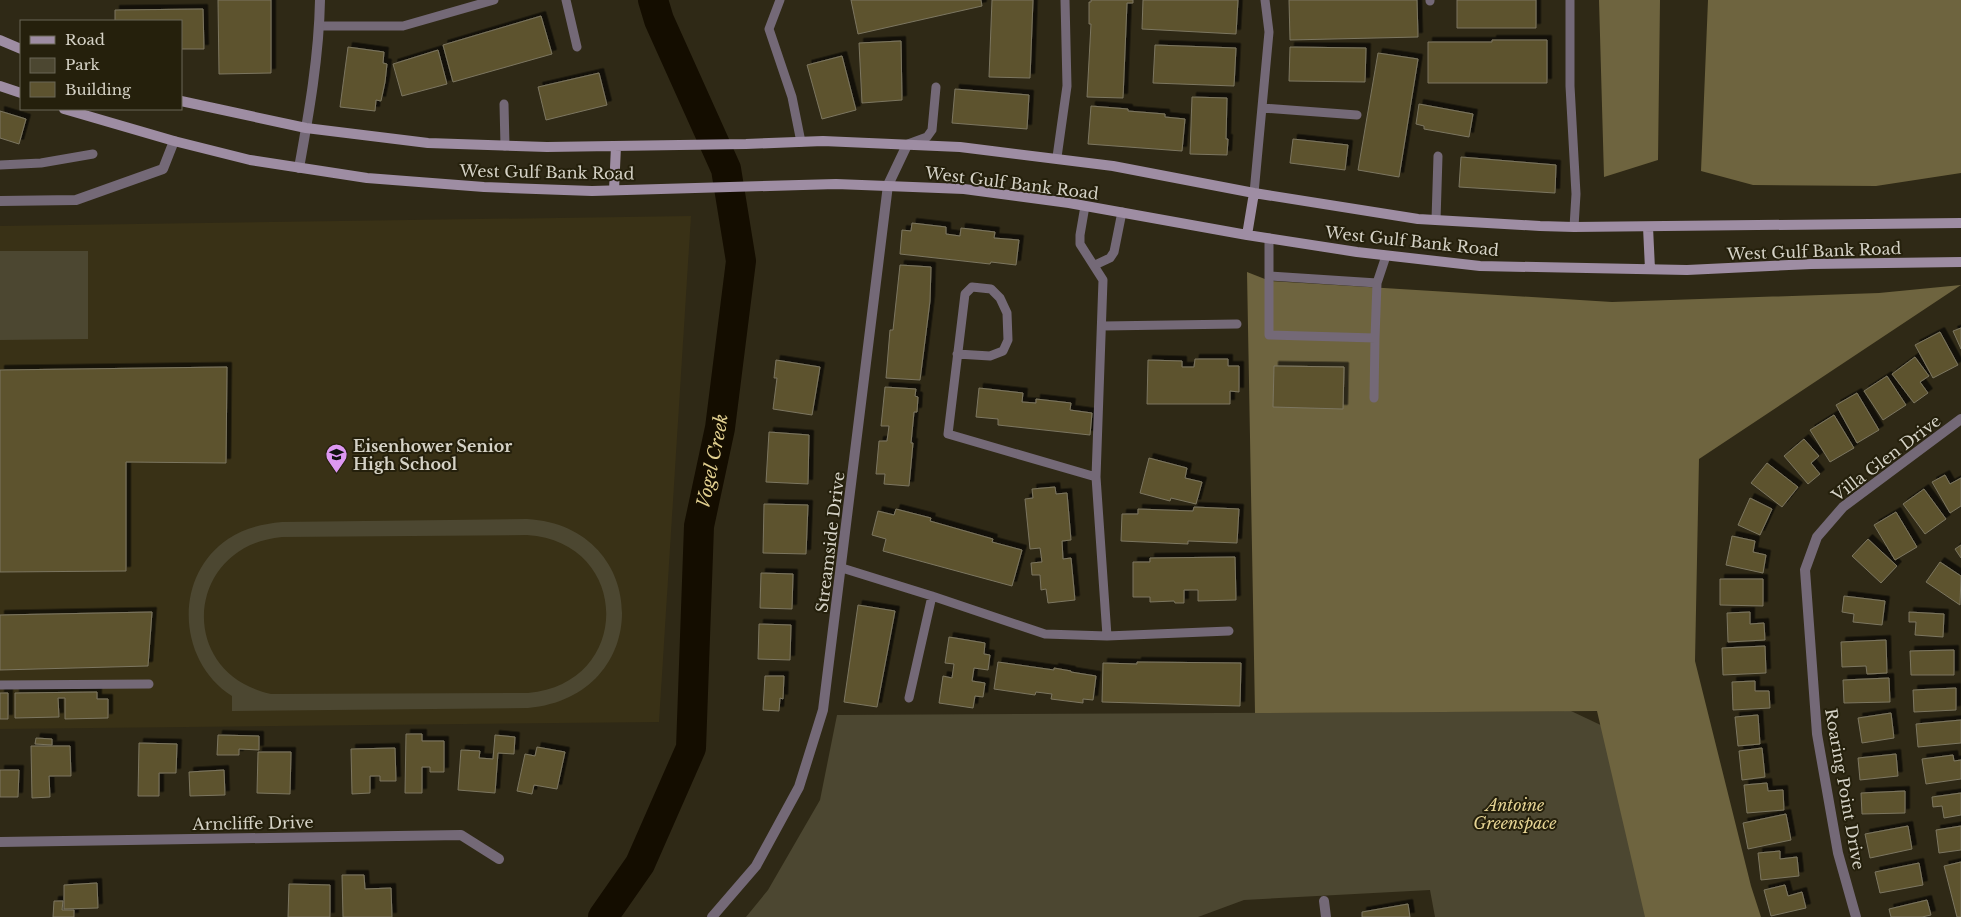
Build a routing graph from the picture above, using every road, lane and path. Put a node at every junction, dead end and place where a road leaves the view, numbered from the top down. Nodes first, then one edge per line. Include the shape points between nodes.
1 (320, 0) edge
2 (494, 0) edge
3 (566, 0) edge
4 (780, 0) edge
5 (1065, 0) edge
6 (1265, 0) edge
7 (1570, 0) edge
8 (320, 26) junction
9 (0, 40) edge
10 (577, 47) dead end
11 (20, 49) edge
12 (0, 86) edge
13 (936, 87) dead end
14 (20, 93) edge
15 (182, 101) edge
16 (504, 104) dead end
17 (1263, 108) junction
18 (67, 110) edge
19 (1357, 115) dead end
20 (306, 128) junction
21 (174, 141) junction
22 (801, 142) junction
23 (907, 145) junction
24 (505, 146) junction
25 (616, 146) junction
26 (93, 154) dead end
27 (1438, 156) dead end
28 (1057, 158) junction
29 (0, 165) edge
30 (299, 168) junction
31 (888, 185) junction
32 (614, 190) junction
33 (1254, 193) junction
34 (0, 201) edge
35 (1085, 206) junction
36 (1122, 212) junction
37 (1436, 220) junction
38 (1961, 223) edge
39 (1574, 226) junction
40 (1648, 227) junction
41 (1247, 235) junction
42 (1269, 238) junction
43 (1386, 256) junction
44 (1961, 262) edge
45 (1095, 265) junction
46 (1650, 269) junction
47 (1269, 276) junction
48 (1377, 282) junction
49 (1237, 324) dead end
50 (1102, 326) junction
51 (1375, 338) junction
52 (957, 354) junction
53 (1374, 398) dead end
54 (1961, 419) edge
55 (1096, 477) junction
56 (842, 568) junction
57 (932, 596) junction
58 (1807, 604) joint
59 (1229, 631) dead end
60 (1107, 636) junction
61 (149, 684) dead end
62 (0, 685) edge
63 (909, 698) dead end
64 (0, 842) edge
65 (499, 859) dead end
66 (1324, 901) dead end
67 (712, 917) edge
68 (1326, 917) edge
69 (1856, 917) edge

1 - 8 street
2 - 8 lane via 403,26
3 - 10 lane
4 - 22 lane via 769,29 792,97
5 - 28 lane via 1067,86
6 - 17 lane via 1269,32
7 - 39 lane via 1570,86 1576,194
8 - 20 street
9 - 11 main road
12 - 14 main road
13 - 23 lane via 932,130 927,137
15 - 20 main road, West Gulf Bank Road
16 - 24 lane
17 - 19 lane
17 - 33 lane
18 - 21 main road, West Gulf Bank Road
20 - 24 main road, West Gulf Bank Road via 428,143
20 - 30 street
21 - 30 main road, West Gulf Bank Road via 250,160
21 - 34 street via 163,169 76,200
22 - 23 main road, West Gulf Bank Road via 824,140
22 - 25 main road, West Gulf Bank Road
23 - 28 main road, West Gulf Bank Road via 960,146
23 - 31 street, Streamside Drive
24 - 25 main road, West Gulf Bank Road
25 - 32 main road
26 - 29 lane via 41,164
27 - 37 lane
28 - 33 main road, West Gulf Bank Road
30 - 32 main road, West Gulf Bank Road via 367,178 494,187
31 - 32 main road, West Gulf Bank Road
31 - 35 main road, West Gulf Bank Road via 964,189
31 - 56 street, Streamside Drive
33 - 37 main road, West Gulf Bank Road
33 - 41 main road
35 - 36 main road, West Gulf Bank Road
35 - 45 lane via 1080,244
36 - 41 main road, West Gulf Bank Road
36 - 45 lane via 1114,252 1110,258
37 - 39 main road, West Gulf Bank Road
38 - 40 main road, West Gulf Bank Road
39 - 40 main road, West Gulf Bank Road
40 - 46 main road
41 - 42 main road, West Gulf Bank Road
42 - 43 main road, West Gulf Bank Road
42 - 47 lane
43 - 46 main road, West Gulf Bank Road via 1480,266
43 - 48 lane
44 - 46 main road, West Gulf Bank Road
45 - 50 lane via 1104,280
47 - 48 lane
47 - 51 lane via 1269,335
48 - 51 lane
49 - 50 lane
50 - 55 lane
51 - 53 lane
52 - 52 lane via 964,294 972,287 991,289 1007,313 1008,340 1003,351 990,356
52 - 55 lane via 948,434
54 - 58 street, Villa Glen Drive via 1843,507 1818,537 1805,570
55 - 60 lane
56 - 57 lane
56 - 67 street, Streamside Drive via 824,710 799,787 756,866
57 - 60 lane via 1045,634
57 - 63 lane
58 - 69 street, Roaring Point Drive via 1818,734 1838,853
59 - 60 lane
61 - 62 lane
64 - 65 street, Arncliffe Drive via 461,835
66 - 68 street

